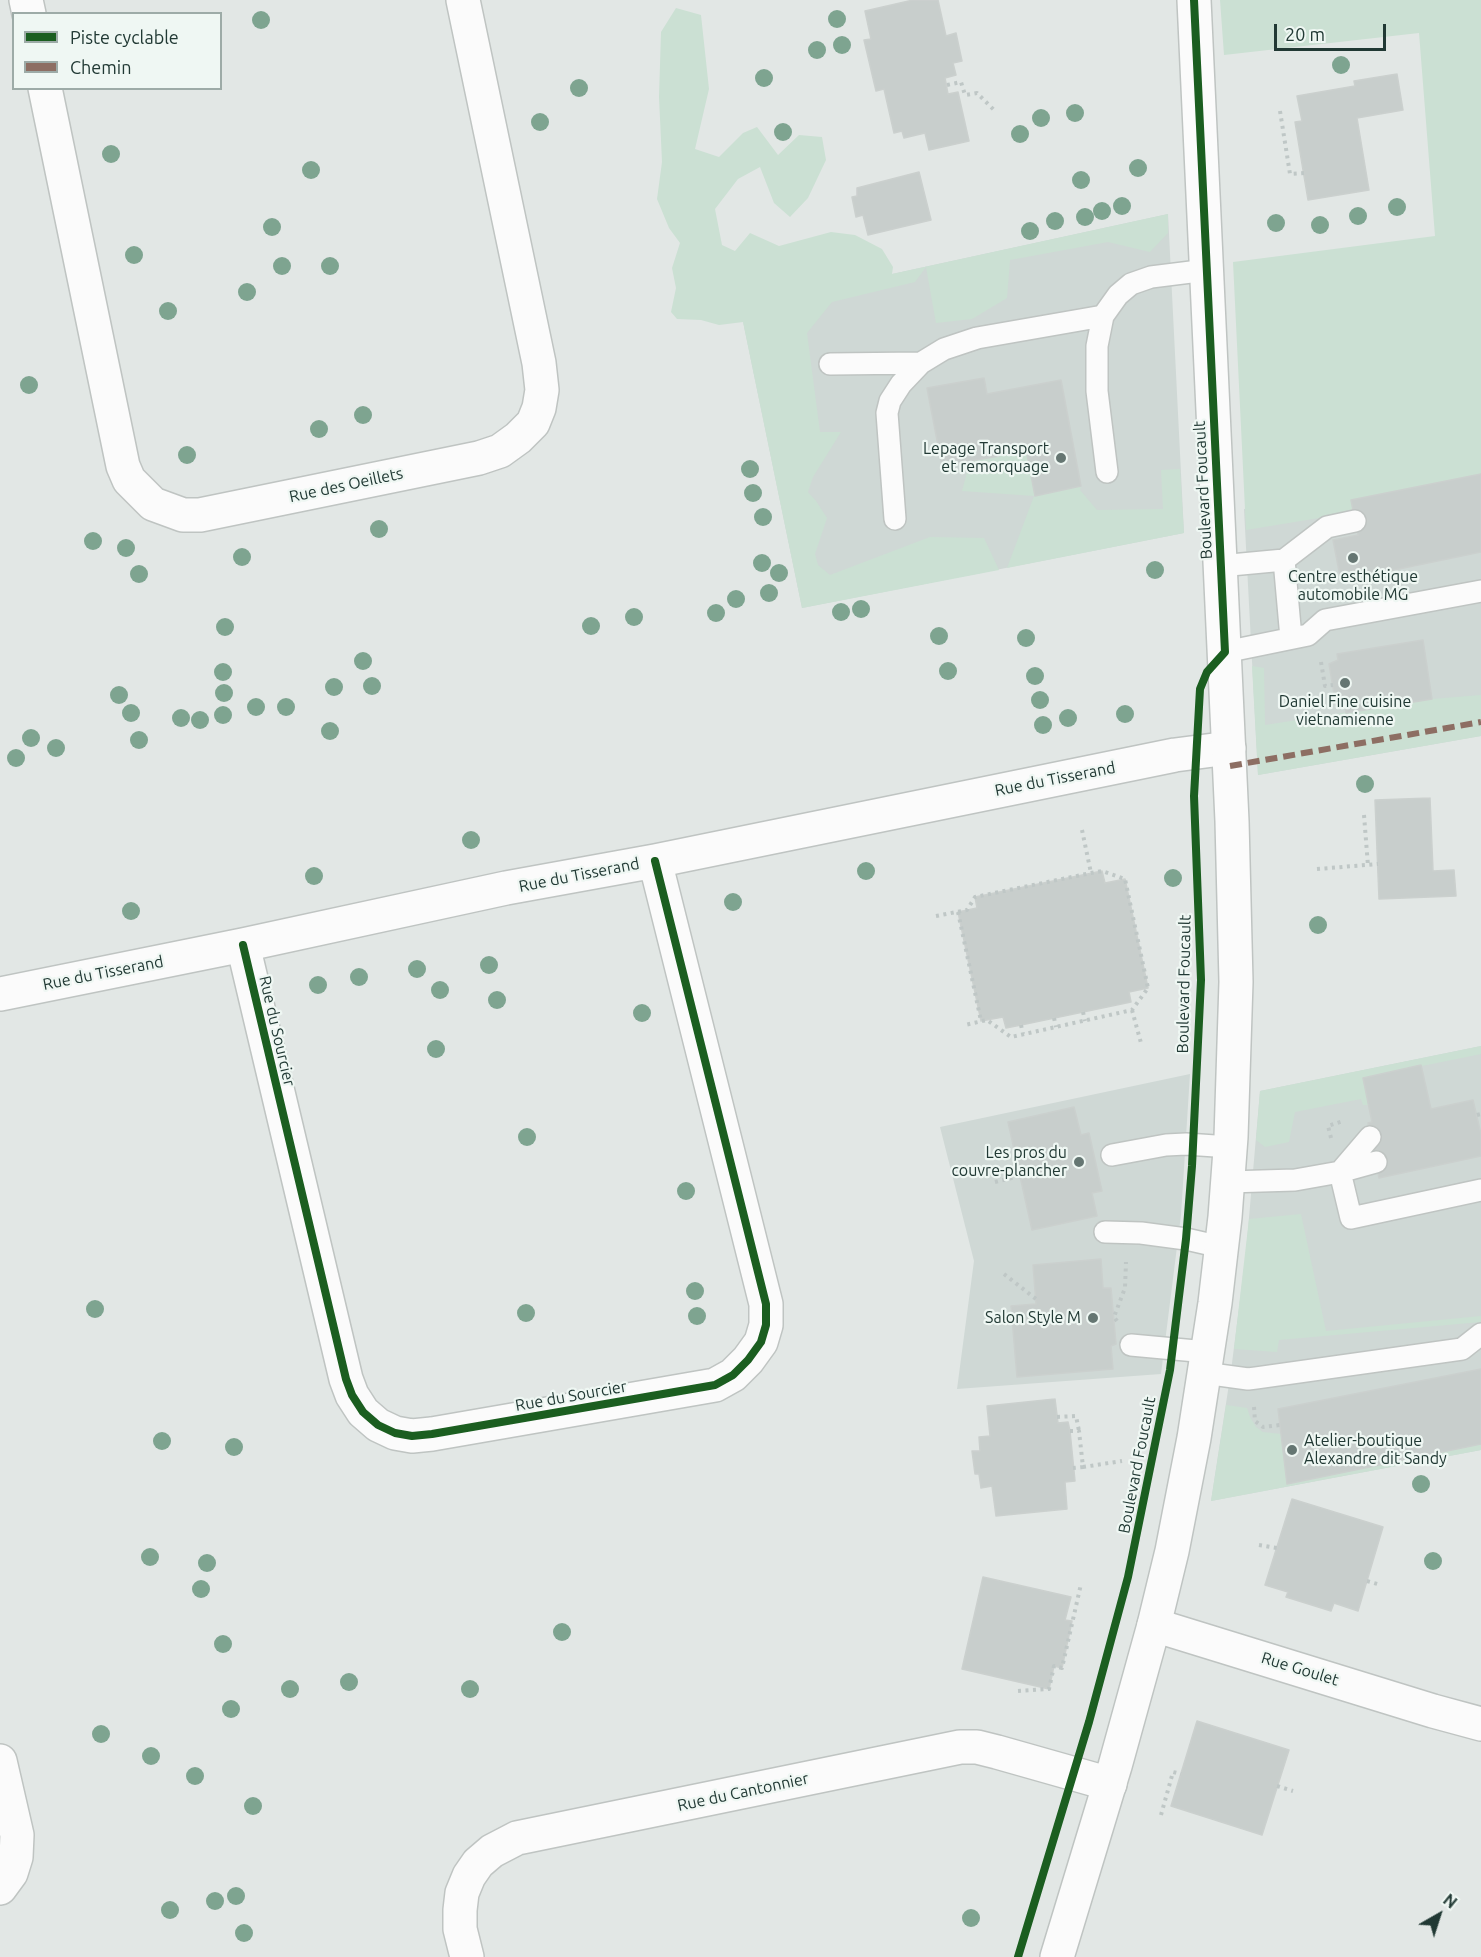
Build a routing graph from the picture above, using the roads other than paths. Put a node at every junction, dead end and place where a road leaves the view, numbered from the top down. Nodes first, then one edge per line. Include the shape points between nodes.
1 (463, 0) edge
2 (1194, 0) edge
3 (45, 90) edge
4 (1207, 270) junction
5 (1103, 316) junction
6 (921, 363) junction
7 (830, 364) dead end
8 (1107, 472) dead end
9 (895, 519) dead end
10 (1355, 521) dead end
11 (1284, 560) junction
12 (1220, 566) junction
13 (1481, 591) edge
14 (1291, 638) junction
15 (1225, 652) junction
16 (1229, 748) junction
17 (655, 861) junction
18 (243, 945) junction
19 (0, 994) edge
20 (1371, 1137) dead end
21 (1230, 1147) junction
22 (1112, 1155) dead end
23 (1376, 1162) dead end
24 (1340, 1172) junction
25 (1228, 1182) junction
26 (1481, 1190) edge
27 (1105, 1232) dead end
28 (1221, 1247) junction
29 (1481, 1334) edge
30 (1131, 1345) dead end
31 (1206, 1363) junction
32 (1154, 1625) junction
33 (1481, 1724) edge
34 (0, 1761) edge
35 (1110, 1785) junction
36 (0, 1888) edge
37 (467, 1957) edge
38 (1057, 1957) edge

1 - 3 street, Rue des Oeillets via 542,390 533,423 500,451 479,458 200,515 183,515 153,504 129,480 123,466
2 - 4 street, Boulevard Foucault
4 - 5 lane via 1151,277 1131,284
4 - 12 street, Boulevard Foucault
5 - 6 lane via 977,338 944,349
5 - 8 lane via 1097,346 1096,391
6 - 7 lane
6 - 9 lane via 901,384 887,413
10 - 11 lane via 1327,527
11 - 12 lane
11 - 14 lane
12 - 15 street, Boulevard Foucault
13 - 14 lane via 1325,620 1308,634
14 - 15 lane
15 - 16 street, Boulevard Foucault
16 - 17 street, Rue du Tisserand via 1175,755
16 - 21 street, Boulevard Foucault via 1236,982
17 - 18 street, Rue du Tisserand via 506,888
17 - 18 street, Rue du Sourcier via 766,1304 761,1342 733,1375 715,1385 412,1436 378,1425 363,1412 346,1379
18 - 19 street, Rue du Tisserand
20 - 24 lane
21 - 22 lane via 1166,1145
21 - 25 street, Boulevard Foucault
23 - 24 lane
24 - 25 lane via 1295,1180
24 - 26 lane via 1351,1218
25 - 28 street, Boulevard Foucault
27 - 28 lane via 1186,1239
28 - 31 street, Boulevard Foucault
29 - 31 lane via 1462,1349 1248,1379
30 - 31 lane
31 - 32 street, Boulevard Foucault via 1183,1497
32 - 33 street, Rue Goulet
32 - 35 street, Boulevard Foucault
34 - 36 street via 17,1834 11,1873
35 - 37 street, Rue du Cantonnier via 997,1752 960,1747 517,1838 492,1851 469,1876 460,1910
35 - 38 street, Boulevard Foucault

